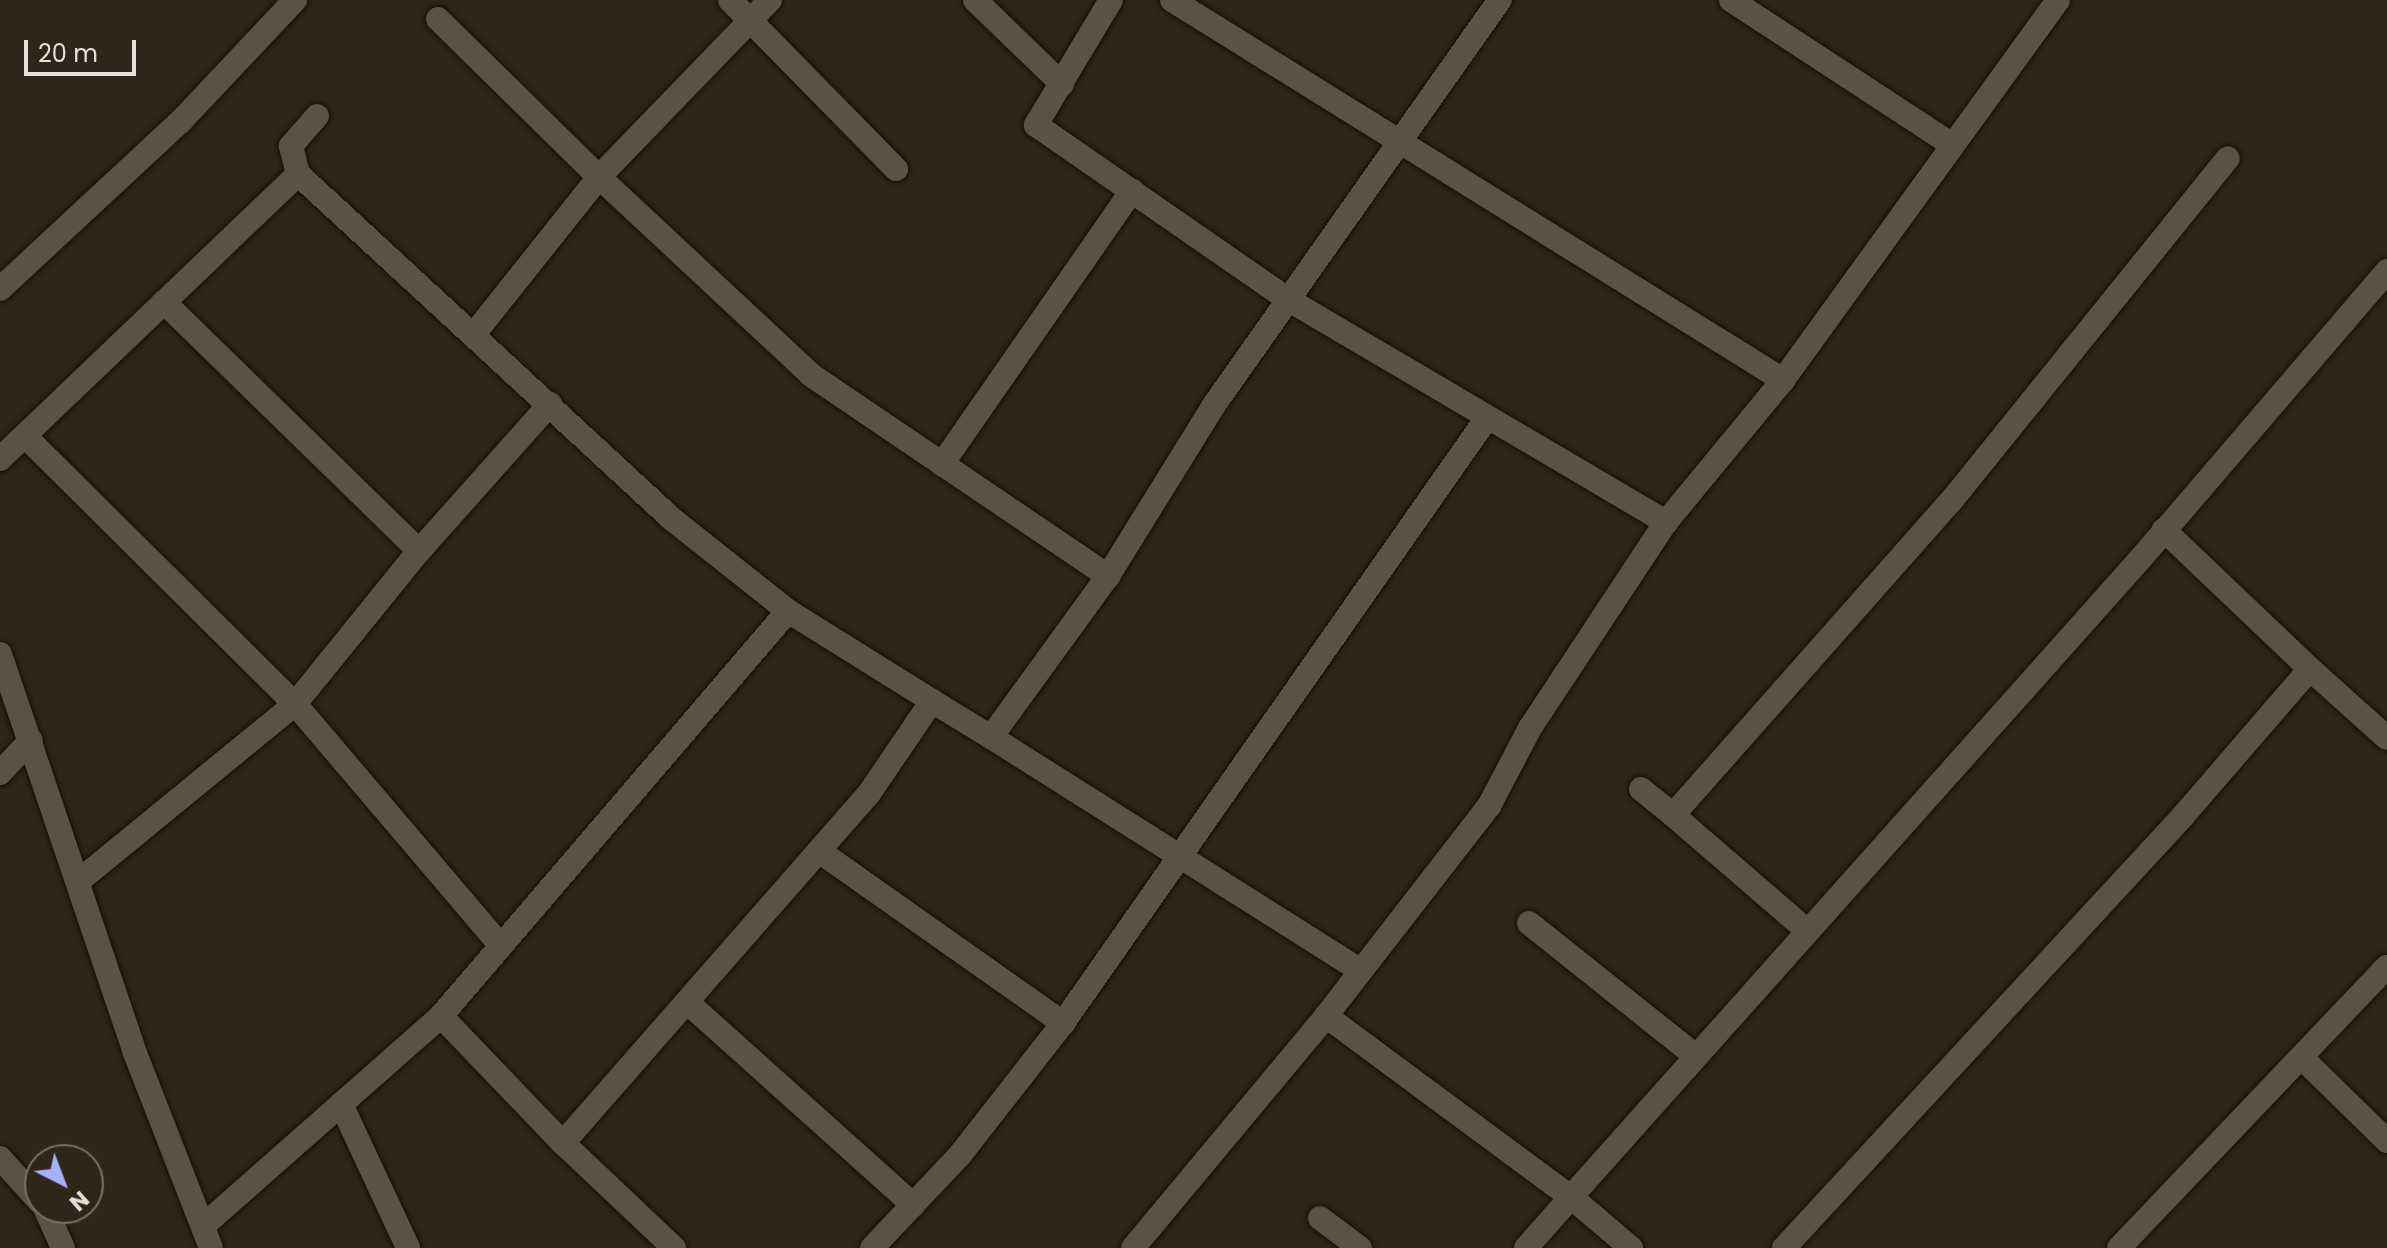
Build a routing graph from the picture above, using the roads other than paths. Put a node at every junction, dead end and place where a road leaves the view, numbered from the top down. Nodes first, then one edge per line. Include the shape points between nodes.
1 (295, 0) edge
2 (730, 0) edge
3 (770, 0) edge
4 (975, 0) edge
5 (1111, 0) edge
6 (1172, 0) edge
7 (1500, 0) edge
8 (1731, 0) edge
9 (2058, 0) edge
10 (438, 19) dead end
11 (751, 22) junction
12 (1062, 84) junction
13 (317, 116) dead end
14 (1401, 144) junction
15 (1953, 145) junction
16 (2228, 158) dead end
17 (896, 169) dead end
18 (298, 174) junction
19 (599, 177) junction
20 (1132, 191) junction
21 (2387, 271) edge
22 (0, 289) edge
23 (1289, 300) junction
24 (164, 302) junction
25 (475, 333) junction
26 (1783, 380) junction
27 (550, 404) junction
28 (1487, 418) junction
29 (25, 436) junction
30 (0, 459) edge
31 (942, 464) junction
32 (1666, 522) junction
33 (2164, 530) junction
34 (419, 551) junction
35 (1108, 576) junction
36 (788, 611) junction
37 (0, 654) edge
38 (2310, 669) junction
39 (932, 701) junction
40 (295, 704) junction
41 (991, 737) junction
42 (2387, 738) edge
43 (31, 740) junction
44 (0, 773) edge
45 (1641, 789) dead end
46 (1673, 815) junction
47 (819, 851) junction
48 (1180, 856) junction
49 (79, 881) junction
50 (1529, 923) dead end
51 (1805, 929) junction
52 (501, 946) junction
53 (2387, 967) edge
54 (1360, 970) junction
55 (687, 1002) junction
56 (441, 1016) junction
57 (1326, 1016) junction
58 (1063, 1023) junction
59 (1693, 1054) junction
60 (2302, 1058) junction
61 (341, 1104) junction
62 (2387, 1141) edge
63 (563, 1143) junction
64 (0, 1158) edge
65 (24, 1184) edge
66 (1571, 1197) junction
67 (913, 1205) junction
68 (1320, 1218) dead end
69 (52, 1224) edge
70 (207, 1237) edge
71 (657, 1243) edge
72 (63, 1248) edge
73 (408, 1248) edge
74 (872, 1248) edge
75 (1133, 1248) edge
76 (1360, 1248) edge
77 (1526, 1248) edge
78 (1631, 1248) edge
79 (1784, 1248) edge
80 (2119, 1248) edge

1 - 22 street via 180,122
2 - 11 street
3 - 11 street
4 - 12 street
5 - 12 street
6 - 14 street
7 - 14 street
8 - 15 street
9 - 15 street
10 - 19 street
11 - 17 street
11 - 19 street
12 - 20 street via 1036,125
13 - 18 street via 291,146
14 - 23 street
14 - 26 street
15 - 26 street
16 - 46 street via 1952,500
18 - 24 street
18 - 25 street
19 - 25 street
19 - 31 street via 811,375
20 - 23 street
20 - 31 street
21 - 33 street
23 - 28 street
23 - 35 street via 1214,405
24 - 29 street
24 - 34 street
25 - 27 street
26 - 32 street
27 - 34 street
27 - 36 street via 672,519
28 - 32 street
28 - 48 street
29 - 30 street
29 - 40 street
31 - 35 street
32 - 54 street via 1530,728 1489,806
33 - 38 street
33 - 51 street
34 - 40 street
35 - 41 street
36 - 39 street
36 - 52 street
37 - 43 street
38 - 42 street
38 - 79 street via 2183,816
39 - 41 street
39 - 47 street via 868,795
40 - 49 street
40 - 52 street
41 - 48 street
43 - 44 street
43 - 49 street
45 - 46 street
46 - 51 street
47 - 55 street
47 - 58 street
48 - 54 street
48 - 58 street
49 - 70 street via 135,1053
50 - 59 street
51 - 59 street
52 - 56 street
53 - 60 street
54 - 57 street
55 - 63 street
55 - 67 street
56 - 61 street
56 - 63 street
57 - 66 street
57 - 75 street
58 - 67 street via 960,1155
59 - 66 street
60 - 62 street
60 - 80 street
61 - 70 street
61 - 73 street
63 - 71 street
64 - 65 street
66 - 77 street
66 - 78 street
67 - 74 street
68 - 76 street
69 - 72 street

